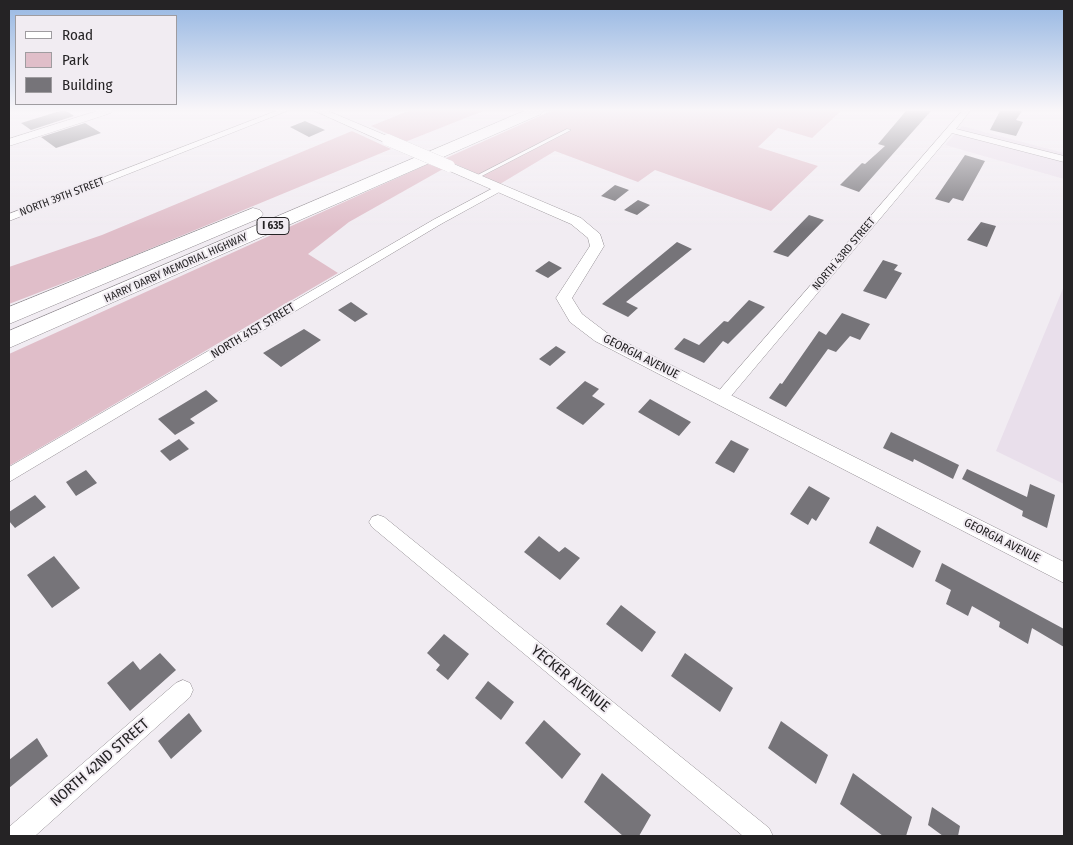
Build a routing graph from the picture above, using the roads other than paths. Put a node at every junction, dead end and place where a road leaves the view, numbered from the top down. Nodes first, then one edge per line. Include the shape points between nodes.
1 (182, 150) edge
2 (405, 150) edge
3 (412, 150) edge
4 (445, 150) edge
5 (529, 150) edge
6 (933, 150) edge
7 (1030, 150) edge
8 (1064, 159) edge
9 (474, 178) junction
10 (499, 188) junction
11 (9, 218) edge
12 (9, 316) edge
13 (9, 340) edge
14 (721, 398) junction
15 (9, 475) edge
16 (378, 522) dead end
17 (1064, 573) edge
18 (183, 690) dead end
19 (17, 836) edge
20 (761, 836) edge

1 - 11 street, NORTH 39TH STREET
2 - 12 highway, HARRY DARBY MEMORIAL HIGHWAY / I 635
3 - 9 street, GEORGIA AVENUE, bridge
4 - 13 highway, HARRY DARBY MEMORIAL HIGHWAY / I 635
5 - 9 lane
6 - 14 street, NORTH 43RD STREET
7 - 8 street
9 - 10 street, GEORGIA AVENUE
10 - 14 street, GEORGIA AVENUE via 576,221 595,237 597,246 564,298 576,318 601,337
10 - 15 street, NORTH 41ST STREET
14 - 17 street, GEORGIA AVENUE
16 - 20 street, YECKER AVENUE
18 - 19 street, NORTH 42ND STREET

